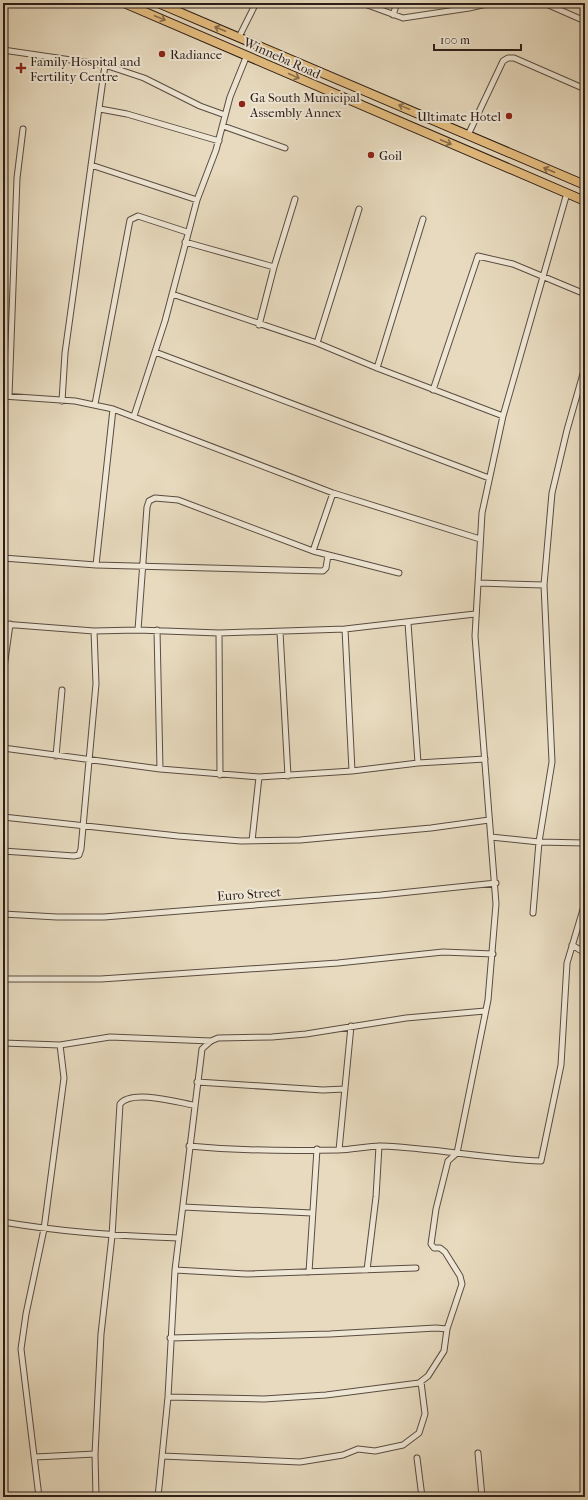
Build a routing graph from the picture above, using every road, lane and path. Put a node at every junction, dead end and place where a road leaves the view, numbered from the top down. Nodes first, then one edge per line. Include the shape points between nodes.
1 (124, 3) edge
2 (158, 3) edge
3 (256, 3) edge
4 (362, 3) edge
5 (397, 3) edge
6 (491, 3) edge
7 (544, 3) edge
8 (393, 15) junction
9 (585, 21) edge
10 (239, 37) junction
11 (3, 50) edge
12 (248, 55) junction
13 (105, 65) junction
14 (314, 70) junction
15 (308, 82) junction
16 (585, 89) edge
17 (100, 109) junction
18 (225, 115) junction
19 (223, 126) junction
20 (23, 129) dead end
21 (468, 135) junction
22 (219, 141) junction
23 (482, 141) junction
24 (285, 148) dead end
25 (463, 149) junction
26 (91, 165) junction
27 (585, 185) edge
28 (567, 192) junction
29 (295, 199) dead end
30 (197, 200) junction
31 (585, 201) edge
32 (359, 209) dead end
33 (423, 219) dead end
34 (187, 232) junction
35 (185, 242) junction
36 (274, 267) junction
37 (542, 275) junction
38 (172, 294) junction
39 (585, 294) edge
40 (259, 325) junction
41 (317, 343) junction
42 (155, 352) junction
43 (585, 367) edge
44 (377, 368) junction
45 (433, 390) junction
46 (6, 396) edge
47 (62, 401) junction
48 (95, 404) junction
49 (113, 409) junction
50 (134, 416) junction
51 (503, 416) junction
52 (489, 478) junction
53 (333, 493) junction
54 (480, 539) junction
55 (313, 551) junction
56 (328, 555) junction
57 (3, 558) edge
58 (96, 565) junction
59 (142, 566) junction
60 (399, 573) dead end
61 (478, 583) junction
62 (544, 585) junction
63 (476, 614) junction
64 (408, 623) junction
65 (3, 624) edge
66 (10, 624) junction
67 (345, 629) junction
68 (138, 630) junction
69 (157, 630) junction
70 (94, 631) junction
71 (280, 632) junction
72 (219, 633) junction
73 (3, 675) edge
74 (62, 690) dead end
75 (3, 748) edge
76 (56, 756) junction
77 (90, 759) junction
78 (485, 759) junction
79 (418, 763) junction
80 (160, 769) junction
81 (352, 771) junction
82 (220, 775) junction
83 (259, 776) junction
84 (288, 776) junction
85 (3, 816) edge
86 (489, 820) junction
87 (84, 826) junction
88 (491, 837) junction
89 (252, 841) junction
90 (539, 842) junction
91 (585, 843) edge
92 (3, 851) edge
93 (496, 883) junction
94 (585, 903) edge
95 (584, 910) edge
96 (533, 913) dead end
97 (3, 914) edge
98 (572, 945) junction
99 (585, 953) edge
100 (492, 954) junction
101 (3, 979) edge
102 (485, 1011) junction
103 (352, 1026) junction
104 (211, 1041) junction
105 (3, 1043) edge
106 (60, 1045) junction
107 (197, 1082) junction
108 (345, 1089) junction
109 (193, 1105) junction
110 (189, 1146) junction
111 (379, 1146) junction
112 (317, 1149) junction
113 (339, 1150) junction
114 (457, 1153) junction
115 (183, 1207) junction
116 (312, 1212) junction
117 (3, 1222) edge
118 (44, 1229) junction
119 (112, 1236) junction
120 (179, 1238) junction
121 (416, 1268) dead end
122 (175, 1270) junction
123 (367, 1270) junction
124 (309, 1272) junction
125 (446, 1329) junction
126 (170, 1338) junction
127 (421, 1382) junction
128 (168, 1397) junction
129 (478, 1453) dead end
130 (96, 1454) junction
131 (162, 1456) junction
132 (35, 1457) junction
133 (417, 1458) dead end
134 (39, 1497) edge
135 (96, 1497) edge
136 (158, 1497) edge
137 (422, 1497) edge
138 (482, 1497) edge

1 -> 12 highway, Winneba Road
10 -> 2 highway, Winneba Road
3 - 10 street
4 - 8 street
5 - 8 street
6 - 8 street via 403,18
7 - 9 street
10 - 14 highway, Winneba Road
11 - 13 street
12 -> 15 highway, Winneba Road
12 - 18 street
13 - 17 street
13 - 18 street via 144,78 200,106
14 - 15 highway
21 -> 14 highway, Winneba Road
15 -> 25 highway, Winneba Road
16 - 21 street via 514,58 508,58 503,61
17 - 22 street via 127,114
17 - 26 street
18 - 19 street
19 - 22 street
19 - 24 street
20 - 46 street via 17,178
21 - 23 highway, Winneba Road
22 - 30 street
23 - 25 highway via 470,139
27 -> 23 highway, Winneba Road
25 - 28 highway, Winneba Road
26 - 30 street
26 - 47 street via 65,353
28 - 31 highway, Winneba Road
28 - 37 street
29 - 36 street
30 - 34 street
32 - 41 street
33 - 44 street
34 - 35 street
34 - 48 street via 138,216 130,220
35 - 36 street
35 - 38 street
36 - 40 street
37 - 39 street
37 - 45 street via 513,264 478,256
37 - 51 street
38 - 40 street
38 - 42 street
40 - 41 street
41 - 44 street
42 - 50 street
42 - 52 street
43 - 62 street via 552,493
44 - 45 street
45 - 51 street
46 - 47 street
47 - 48 street
48 - 49 street
49 - 50 street
49 - 58 street
50 - 53 street via 171,433
51 - 52 street
52 - 54 street
53 - 54 street
53 - 55 street
54 - 61 street
55 - 56 street
55 - 59 street via 178,500 155,498 149,501 147,506
56 - 59 street via 324,571
56 - 60 street
57 - 58 street
58 - 59 street
59 - 68 street
61 - 62 street
61 - 63 street
62 - 90 street via 552,762
63 - 64 street
63 - 78 street
64 - 67 street
64 - 79 street
65 - 66 street
66 - 70 street
66 - 73 street
67 - 71 street
67 - 81 street
68 - 69 street
68 - 70 street
69 - 72 street
69 - 80 street
70 - 77 street via 96,684
71 - 72 street
71 - 84 street
72 - 82 street
74 - 76 street
75 - 76 street
76 - 77 street
77 - 80 street
77 - 87 street
78 - 79 street
78 - 86 street
79 - 81 street
80 - 82 street
81 - 84 street
82 - 83 street
83 - 84 street
83 - 89 street
85 - 87 street
86 - 88 street
86 - 89 street via 300,840
87 - 89 street
87 - 92 street via 79,855
88 - 90 street
88 - 93 street
90 - 91 street
90 - 96 street
93 - 97 street, Euro Street via 381,895 104,917
93 - 100 street
94 - 95 street
95 - 98 street
98 - 99 street
98 - 114 street via 565,984 561,1065 541,1160 503,1160
100 - 101 street via 443,952 338,963 101,979
100 - 102 street
102 - 103 street
102 - 114 street
103 - 104 street via 306,1034 218,1038
103 - 108 street
104 - 106 street via 110,1037
104 - 107 street via 202,1049
105 - 106 street
106 - 118 street via 64,1078
107 - 108 street via 323,1090
107 - 109 street
108 - 113 street
109 - 110 street
109 - 119 street via 141,1097 130,1097 120,1104
110 - 112 street via 277,1151
110 - 115 street
111 - 113 street
111 - 114 street
111 - 123 street
112 - 113 street
112 - 116 street
114 - 125 street via 448,1160 436,1209 431,1244 445,1252 462,1284
115 - 116 street
115 - 120 street
116 - 124 street
117 - 118 street
118 - 119 street
118 - 132 street via 21,1350
119 - 120 street
119 - 130 street via 101,1334
120 - 122 street
121 - 123 street
122 - 124 street via 246,1274
122 - 126 street
123 - 124 street
125 - 126 street
125 - 127 street via 444,1351 428,1376
126 - 128 street
127 - 128 street via 326,1395 264,1399
127 - 131 street via 425,1414 419,1432 403,1445 375,1450 358,1449 342,1455 300,1462
128 - 131 street
129 - 138 street
130 - 132 street
130 - 135 street
131 - 136 street
132 - 134 street
133 - 137 street

